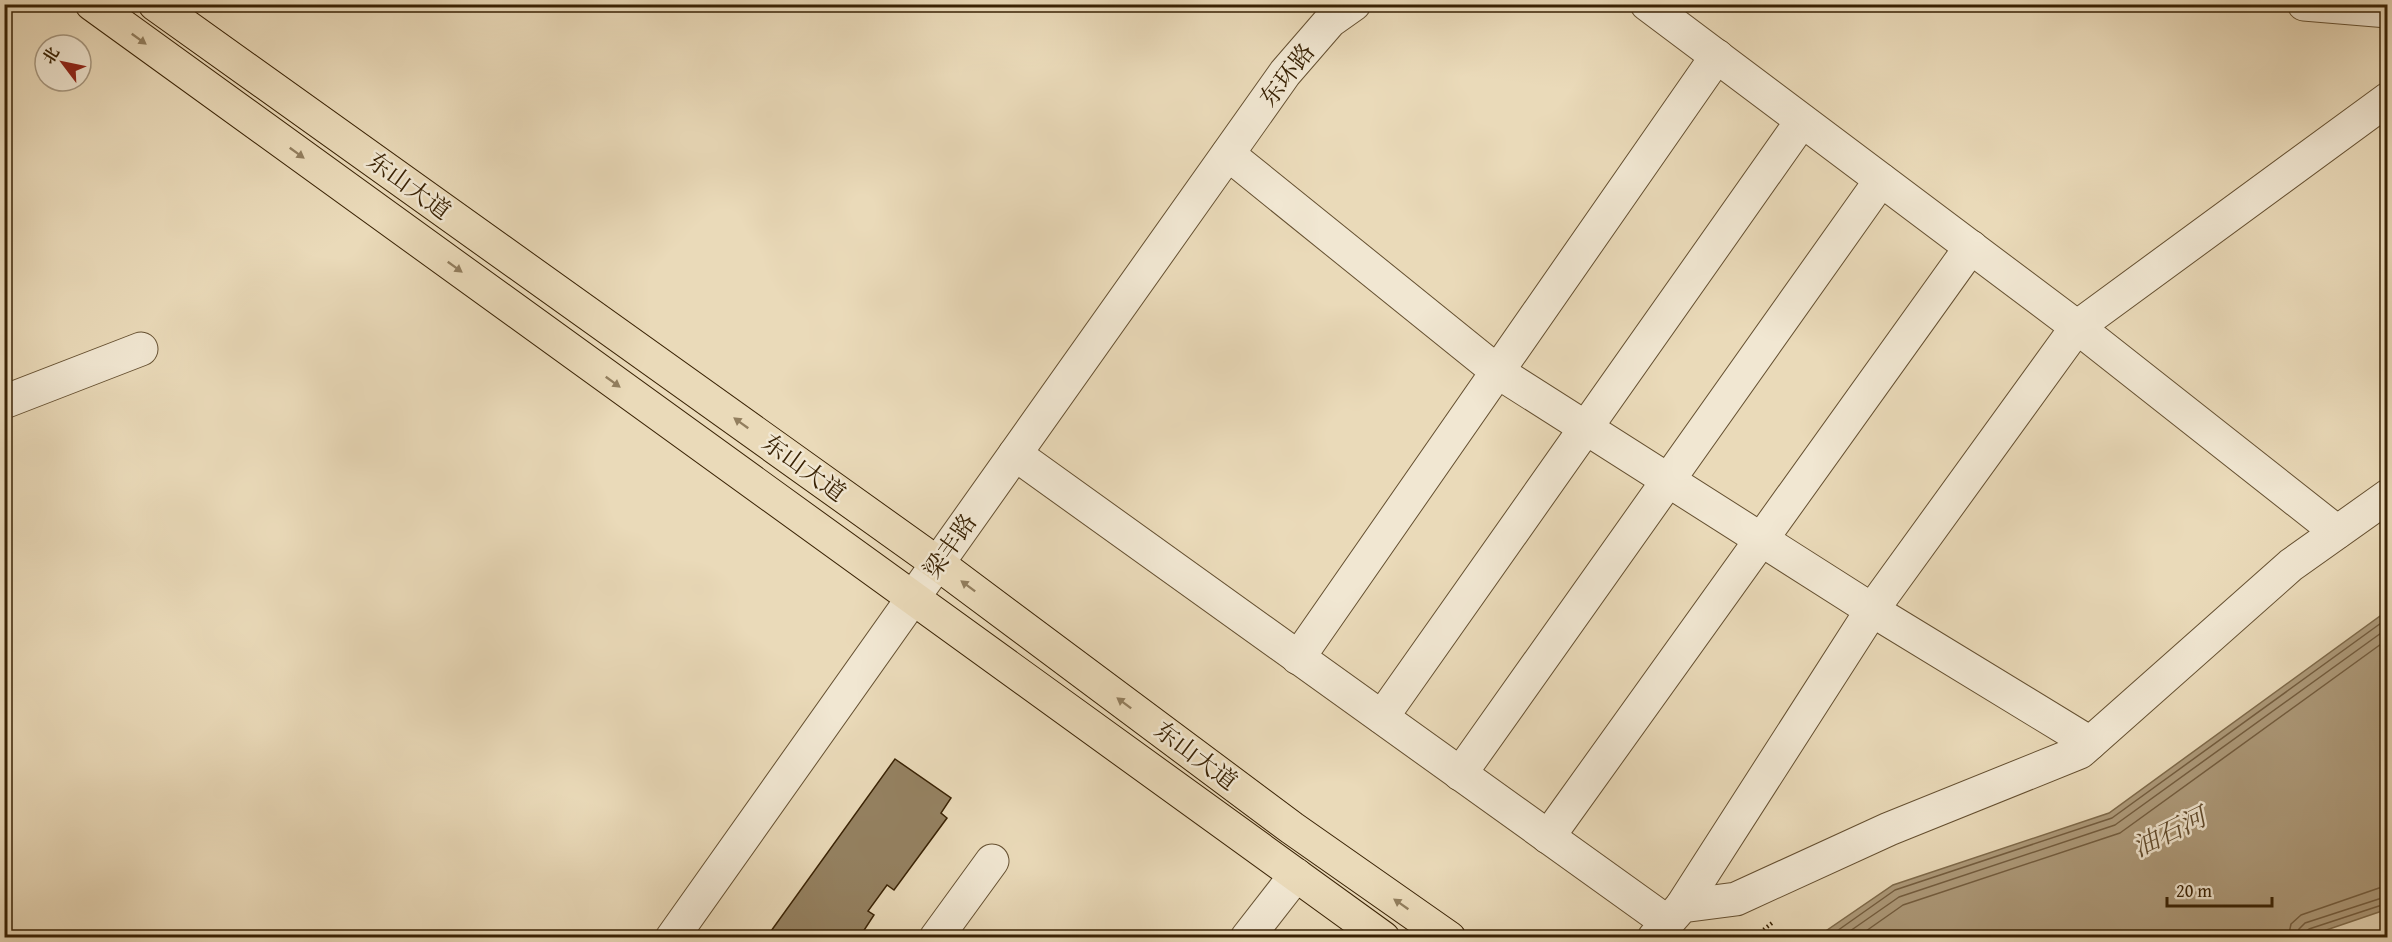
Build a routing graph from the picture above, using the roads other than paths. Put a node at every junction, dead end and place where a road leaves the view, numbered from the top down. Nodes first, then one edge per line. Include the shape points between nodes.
1 (92, 4) edge
2 (155, 4) edge
3 (1354, 4) edge
4 (1647, 4) edge
5 (2304, 4) edge
6 (2388, 11) edge
7 (1717, 56) junction
8 (2388, 99) edge
9 (1802, 121) junction
10 (1228, 154) junction
11 (1881, 180) junction
12 (1971, 247) junction
13 (2077, 327) junction
14 (141, 349) dead end
15 (1498, 372) junction
16 (4, 402) edge
17 (1586, 428) junction
18 (1015, 454) junction
19 (1668, 480) junction
20 (2388, 496) edge
21 (2337, 532) junction
22 (1761, 540) junction
23 (937, 563) junction
24 (912, 599) junction
25 (1872, 610) junction
26 (1298, 658) junction
27 (1382, 717) junction
28 (2090, 743) junction
29 (1460, 774) junction
30 (1548, 837) junction
31 (992, 861) dead end
32 (1296, 875) junction
33 (1668, 922) edge
34 (672, 938) edge
35 (936, 938) edge
36 (1247, 938) edge
37 (1383, 938) edge
38 (1449, 938) edge

1 -> 24 main road, 东山大道
23 -> 2 main road, 东山大道
3 - 10 street, 东环路 via 1330,21 1285,73
4 - 7 street
5 - 6 street
7 - 9 street
7 - 15 street
8 - 13 street
9 - 11 street
9 - 17 street
10 - 15 street
10 - 18 street, 梁丰路
11 - 12 street
11 - 19 street
12 - 13 street
12 - 22 street
13 - 21 street
13 - 25 street
14 - 16 street
15 - 17 street
15 - 26 street
17 - 19 street
17 - 27 street
18 - 23 street, 梁丰路
18 - 26 street
19 - 22 street
19 - 29 street
20 - 21 street
21 - 28 street via 2291,565
22 - 25 street
22 - 30 street
23 - 24 street, 梁丰路
38 -> 23 main road, 东山大道 via 1292,828
24 - 32 main road, 东山大道
24 - 34 street, 梁丰路
25 - 28 street
25 - 33 street
26 - 27 street
27 - 29 street
28 - 33 street via 2080,752 1889,829 1736,899
29 - 30 street
30 - 33 street
31 - 35 street
32 - 36 street
32 - 37 main road, 东山大道

